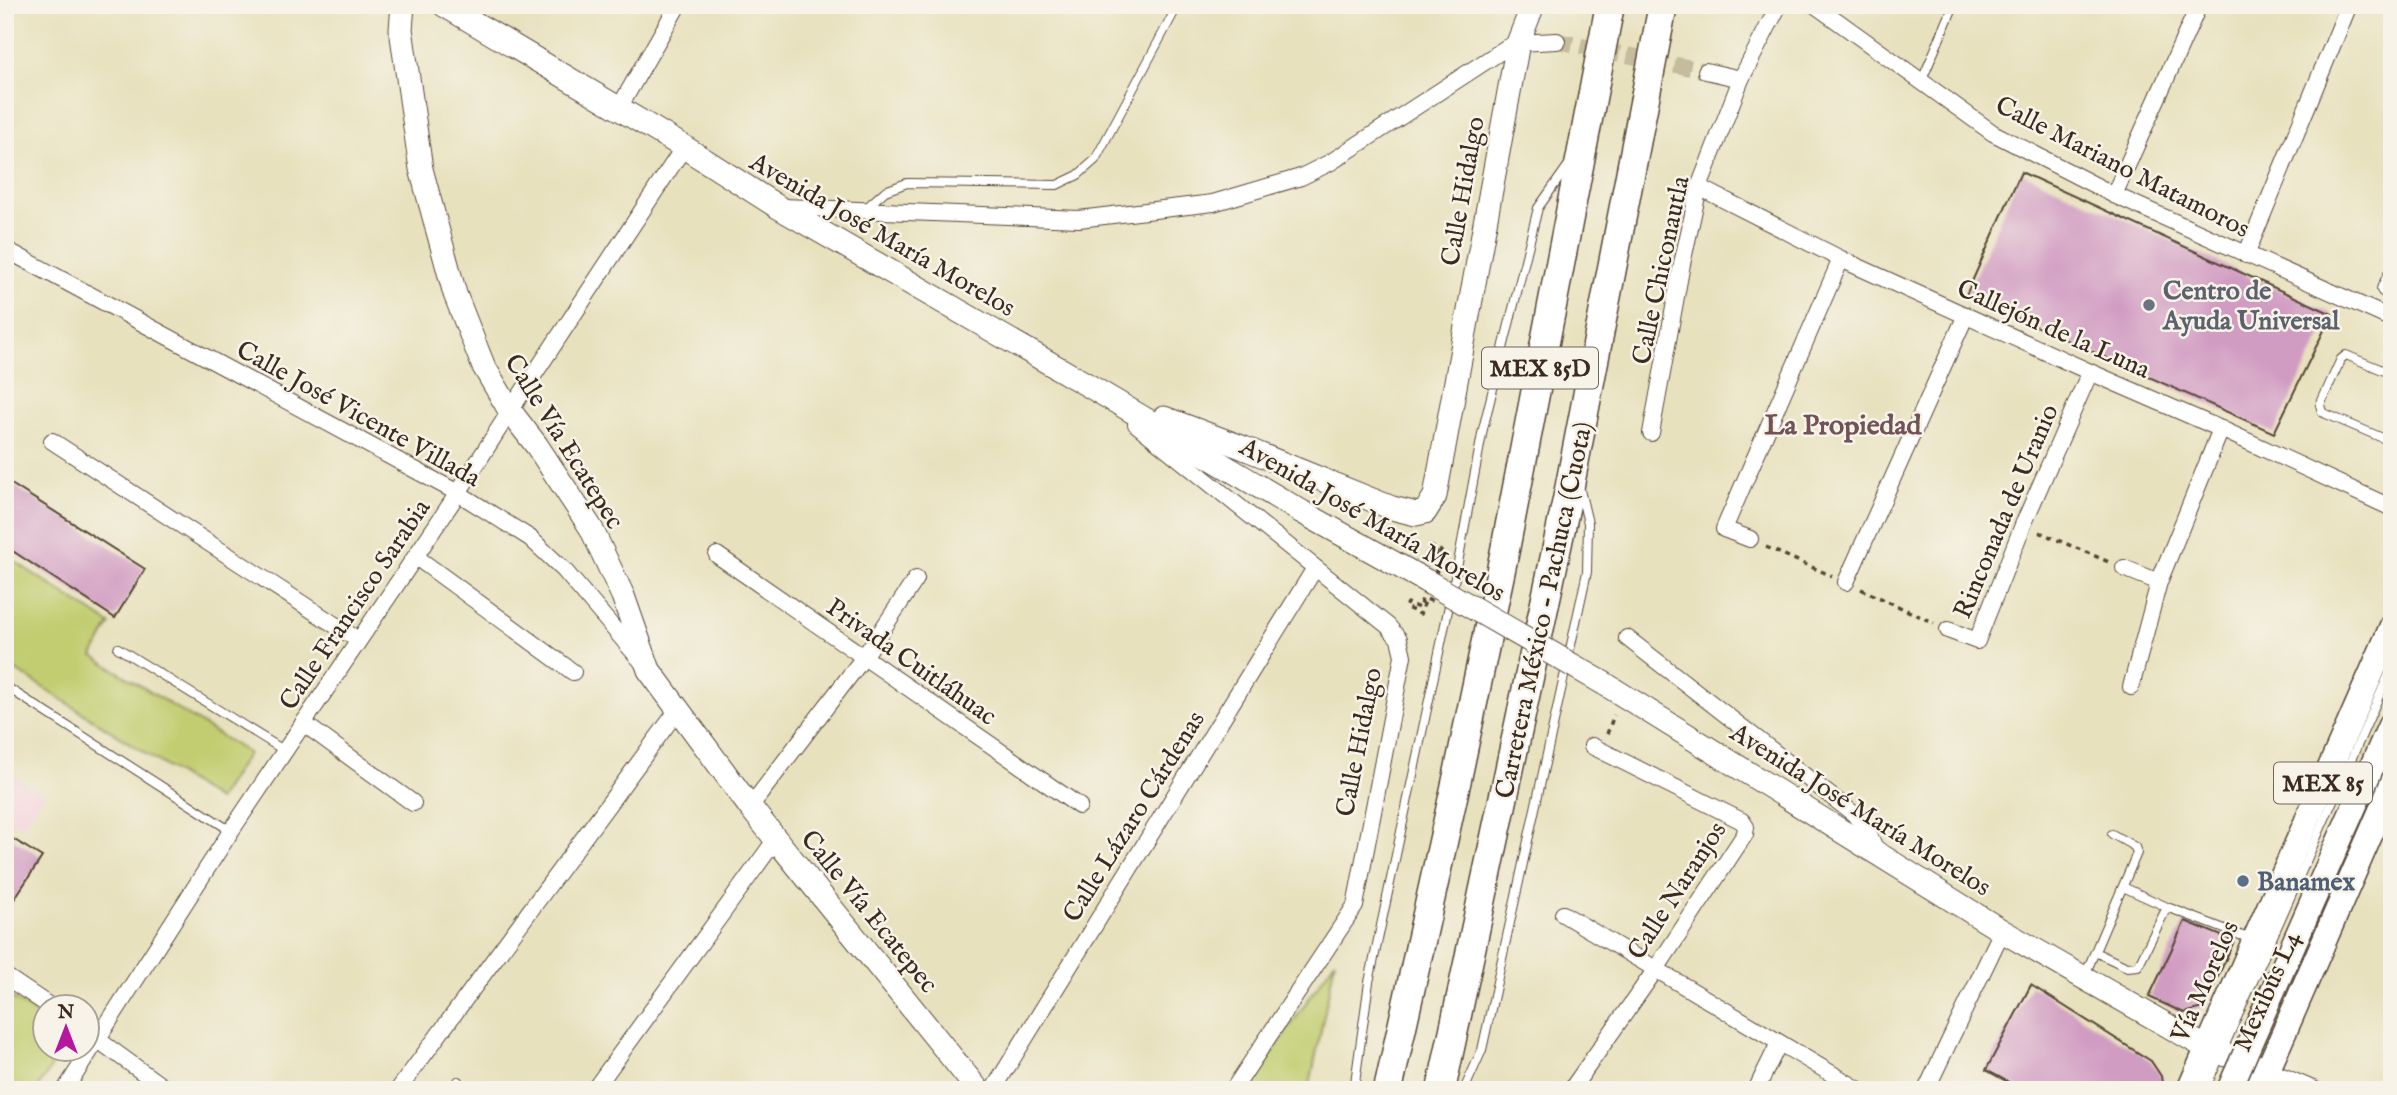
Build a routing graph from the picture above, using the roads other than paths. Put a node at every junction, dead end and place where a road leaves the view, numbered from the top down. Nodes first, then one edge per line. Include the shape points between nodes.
1 (403, 5) edge
2 (444, 5) edge
3 (678, 5) edge
4 (1178, 5) edge
5 (1533, 5) edge
6 (1610, 5) edge
7 (1663, 5) edge
8 (1779, 5) edge
9 (1815, 5) edge
10 (1954, 5) edge
11 (2199, 5) edge
12 (2349, 5) edge
13 (1556, 41) tunnel mouth
14 (1518, 43) junction
15 (1706, 71) tunnel mouth
16 (1741, 79) junction
17 (1922, 80) junction
18 (619, 108) junction
19 (1582, 146) junction
20 (684, 147) junction
21 (1699, 187) junction
22 (2114, 195) junction
23 (778, 207) junction
24 (863, 211) junction
25 (5, 249) edge
26 (2246, 255) junction
27 (1841, 259) junction
28 (1966, 315) junction
29 (2392, 319) edge
30 (2090, 372) junction
31 (2392, 374) edge
32 (1091, 387) junction
33 (1111, 399) junction
34 (510, 411) junction
35 (2221, 429) junction
36 (1651, 433) dead end
37 (52, 441) dead end
38 (2392, 442) edge
39 (1574, 466) junction
40 (458, 493) junction
41 (2392, 508) edge
42 (1750, 539) dead end
43 (717, 555) dead end
44 (415, 556) junction
45 (1315, 568) junction
46 (2124, 568) road end
47 (916, 579) dead end
48 (1846, 582) dead end
49 (2159, 582) junction
50 (2392, 626) edge
51 (1948, 630) dead end
52 (1627, 638) dead end
53 (358, 640) junction
54 (118, 648) dead end
55 (864, 657) junction
56 (2392, 667) edge
57 (649, 670) junction
58 (573, 672) dead end
59 (5, 685) edge
60 (2131, 687) dead end
61 (677, 711) junction
62 (2392, 721) edge
63 (303, 723) junction
64 (1597, 749) road end
65 (285, 751) junction
66 (2392, 755) edge
67 (2384, 789) edge
68 (413, 803) dead end
69 (1079, 806) dead end
70 (750, 807) junction
71 (231, 831) junction
72 (2112, 834) dead end
73 (776, 839) junction
74 (1877, 852) junction
75 (2123, 887) junction
76 (2167, 907) junction
77 (1563, 914) dead end
78 (2002, 931) junction
79 (2254, 940) junction
80 (2095, 951) junction
81 (1656, 969) junction
82 (5, 976) edge
83 (2083, 977) junction
84 (32, 994) edge
85 (102, 1021) edge
86 (102, 1043) edge
87 (1779, 1043) junction
88 (2214, 1050) junction
89 (78, 1064) edge
90 (2261, 1069) edge
91 (458, 1081) dead end
92 (65, 1090) edge
93 (167, 1090) edge
94 (398, 1090) edge
95 (452, 1090) edge
96 (594, 1090) edge
97 (978, 1090) edge
98 (993, 1090) edge
99 (1233, 1090) edge
100 (1354, 1090) edge
101 (1388, 1090) edge
102 (1441, 1090) edge
103 (1464, 1090) edge
104 (1572, 1090) edge
105 (1756, 1090) edge
106 (1860, 1090) edge
107 (1926, 1090) edge
108 (2189, 1090) edge
109 (2205, 1090) edge
110 (2229, 1090) edge
111 (2246, 1090) edge
112 (2315, 1090) edge

1 - 34 main road, Calle Vía Ecatepec via 401,29 421,169 455,295 483,365
2 - 18 main road, Avenida José María Morelos
3 - 18 street
4 - 24 lane via 1096,160 1078,175 1057,185 907,183 885,191
5 - 14 main road, Calle Hidalgo
6 - 19 highway, Carretera México - Pachuca (Cuota) / MEX 85D
7 - 39 highway, Carretera México - Pachuca (Cuota) / MEX 85D
8 - 16 street, Calle Chiconautla
9 - 17 street, Calle Mariano Matamoros
10 - 17 lane
11 - 22 street
12 - 26 street
13 - 14 street
14 - 24 street via 1331,162 1301,177 1213,203 1079,219
14 - 33 main road, Calle Hidalgo via 1435,496 1425,512 1392,508
15 - 16 street
16 - 21 street, Calle Chiconautla
17 - 22 street, Calle Mariano Matamoros via 1993,133
18 - 20 main road, Avenida José María Morelos
19 - 100 lane via 1538,208 1483,429 1368,982
19 - 101 highway, Carretera México - Pachuca (Cuota) / MEX 85D via 1504,555
20 - 23 main road, Avenida José María Morelos
20 - 34 street, Calle Francisco Sarabia
21 - 27 street, Callejón de la Luna
21 - 36 street, Calle Chiconautla
22 - 26 street, Calle Mariano Matamoros
23 - 24 street
23 - 32 main road, Avenida José María Morelos
25 - 40 street, Calle José Vicente Villada
26 - 29 street, Calle Mariano Matamoros
27 - 28 street, Callejón de la Luna
27 - 42 street via 1724,529
28 - 30 street, Callejón de la Luna
28 - 48 street
30 - 35 street, Callejón de la Luna
30 - 51 street, Rinconada de Uranio via 1977,641
31 - 38 lane via 2346,355 2320,405 2322,412
32 - 33 main road, Avenida José María Morelos
32 - 45 street, Calle Hidalgo
33 - 74 main road, Avenida José María Morelos, bridge via 1613,688
34 - 40 street, Calle Francisco Sarabia
34 - 57 main road, Calle Vía Ecatepec via 591,528 623,596
35 - 41 street, Callejón de la Luna
35 - 49 street
37 - 53 street
39 - 102 highway, Carretera México - Pachuca (Cuota) / MEX 85D
39 - 103 lane via 1588,523 1587,572 1482,1050
40 - 44 street, Calle Francisco Sarabia
40 - 57 street, Calle José Vicente Villada via 530,538 565,570
43 - 55 street, Privada Cuitláhuac
44 - 53 street, Calle Francisco Sarabia
44 - 58 street
45 - 98 street, Calle Lázaro Cárdenas
45 - 99 street, Calle Hidalgo via 1388,626 1399,639 1403,656 1355,906
46 - 49 street
47 - 55 street
49 - 60 street
50 - 79 main road, Vía Morelos / MEX 85
52 - 74 street via 1854,814
53 - 63 street, Calle Francisco Sarabia
54 - 65 lane
55 - 69 street, Privada Cuitláhuac
55 - 70 street
56 - 88 lane, Mexibús L4
57 - 61 main road, Calle Vía Ecatepec
59 - 71 lane
61 - 70 main road, Calle Vía Ecatepec
61 - 94 street
62 - 110 main road, bridge
63 - 65 street, Calle Francisco Sarabia
63 - 68 street
64 - 81 street, Calle Naranjos via 1746,827
65 - 71 street, Calle Francisco Sarabia
66 - 67 lane
67 - 90 main road, MEX 85
70 - 73 main road, Calle Vía Ecatepec
71 - 85 street, Calle Francisco Sarabia
72 - 75 lane via 2137,850
73 - 96 street
73 - 97 main road, Calle Vía Ecatepec
74 - 78 main road, Avenida José María Morelos
75 - 76 lane
75 - 80 lane
76 - 79 lane
76 - 80 lane via 2138,966 2127,967
77 - 81 street
78 - 83 main road, Avenida José María Morelos
78 - 107 street
79 - 88 main road, Vía Morelos / MEX 85
80 - 83 lane
81 - 87 street
81 - 104 street, Calle Naranjos
82 - 84 street
83 - 88 main road, Avenida José María Morelos
86 - 93 street
87 - 105 street
87 - 106 street
88 - 90 main road, Avenida José María Morelos
88 - 108 main road, Vía Morelos / MEX 85
88 - 109 lane, Mexibús L4
89 - 92 street, Calle Francisco Sarabia
90 - 111 lane, Mexibús L4
90 - 112 street, Avenida José María Morelos
91 - 95 lane

